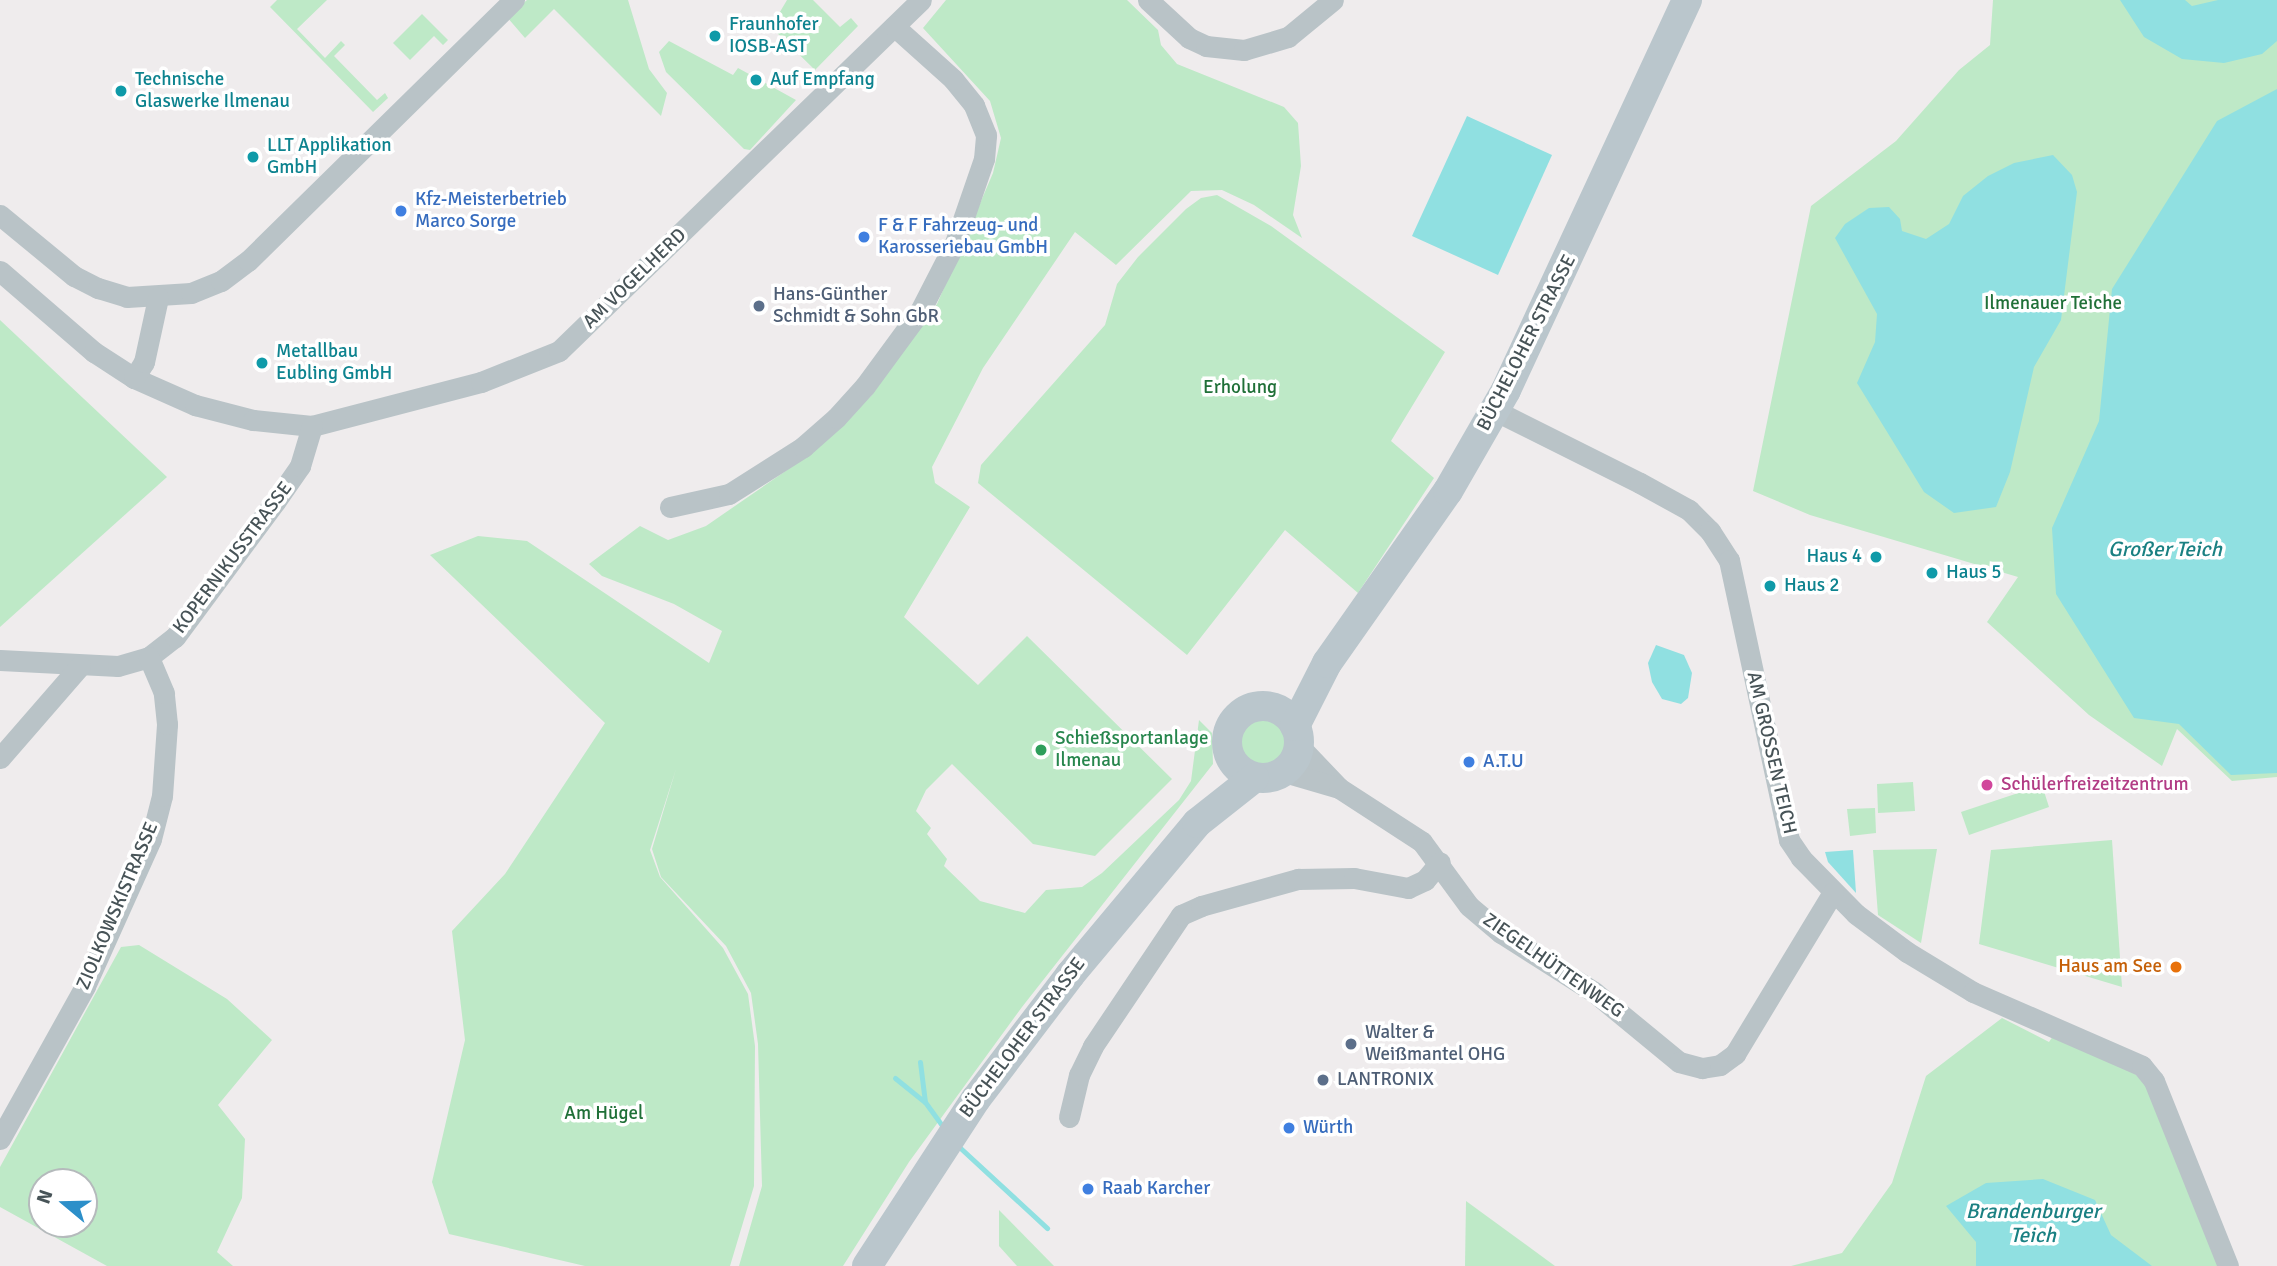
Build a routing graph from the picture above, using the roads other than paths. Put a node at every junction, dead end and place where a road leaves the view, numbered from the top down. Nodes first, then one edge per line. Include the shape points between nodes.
1 (514, 0) edge
2 (920, 0) edge
3 (1148, 0) edge
4 (1334, 0) edge
5 (1687, 0) edge
6 (894, 26) junction
7 (0, 215) edge
8 (0, 271) edge
9 (158, 298) junction
10 (134, 378) junction
11 (1494, 410) junction
12 (312, 426) junction
13 (670, 507) dead end
14 (149, 657) junction
15 (0, 660) edge
16 (1327, 663) junction
17 (80, 666) junction
18 (1271, 707) junction
19 (1297, 736) junction
20 (0, 758) edge
21 (1231, 760) junction
22 (1284, 772) junction
23 (1254, 778) junction
24 (1339, 788) junction
25 (1197, 823) junction
26 (1440, 862) junction
27 (1833, 892) junction
28 (1069, 1117) dead end
29 (0, 1139) edge
30 (867, 1266) edge
31 (2228, 1266) edge

1 - 9 street via 248,261 221,281 191,293
2 - 6 street, AM VOGELHERD
3 - 4 street via 1206,46 1244,50 1295,33
5 - 11 main road, BÜCHELOHER STRASSE via 1577,243
6 - 12 street, AM VOGELHERD via 559,351 481,382
6 - 13 street via 953,79 974,105 986,135 984,159 955,243 920,312 836,418 803,447 729,494
7 - 9 street via 74,276 127,297
8 - 10 street via 94,352
9 - 10 street via 144,362
10 - 12 street via 195,405 253,420
11 - 16 main road, BÜCHELOHER STRASSE via 1413,544
11 - 27 street, AM GROSSEN TEICH via 1679,505 1710,531 1729,560 1789,840
12 - 14 street, KOPERNIKUSSTRASSE via 300,466 275,502 175,637
14 - 17 street, KOPERNIKUSSTRASSE via 118,666
14 - 29 street, ZIOLKOWSKISTRASSE via 164,693 167,724 162,796 151,839 86,986
15 - 17 street, KOPERNIKUSSTRASSE
16 - 18 main road, BÜCHELOHER STRASSE
16 - 19 main road, BÜCHELOHER STRASSE
17 - 20 street
18 - 19 main road
18 - 21 main road, BÜCHELOHER STRASSE via 1253,707 1235,718 1226,742
19 - 22 main road, BÜCHELOHER STRASSE
19 - 24 street, ZIEGELHÜTTENWEG
21 - 23 main road
21 - 25 main road, BÜCHELOHER STRASSE
22 - 23 main road, BÜCHELOHER STRASSE
22 - 24 street, ZIEGELHÜTTENWEG
23 - 25 main road, BÜCHELOHER STRASSE
24 - 26 street, ZIEGELHÜTTENWEG via 1422,842
25 - 30 main road, BÜCHELOHER STRASSE via 1111,923 976,1099
26 - 27 street, ZIEGELHÜTTENWEG via 1469,906 1502,933 1594,992 1679,1062 1702,1068 1720,1065 1735,1054
26 - 28 street via 1426,880 1408,888 1354,878 1298,879 1201,905 1181,915 1093,1046 1079,1075
27 - 31 street, AM GROSSEN TEICH via 1907,952 1973,992 2142,1066 2154,1081

